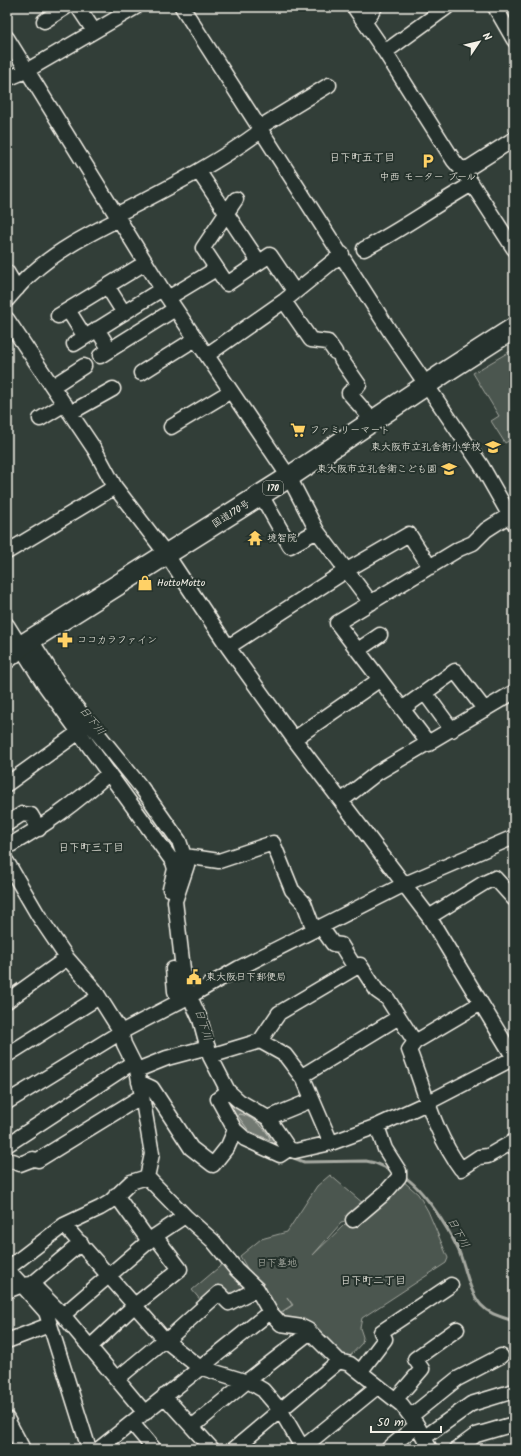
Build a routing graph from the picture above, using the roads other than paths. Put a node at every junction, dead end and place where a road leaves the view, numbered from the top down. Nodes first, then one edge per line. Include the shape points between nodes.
1 (66, 7) edge
2 (78, 7) edge
3 (136, 7) edge
4 (182, 7) edge
5 (354, 7) edge
6 (375, 7) edge
7 (447, 7) edge
8 (494, 7) edge
9 (116, 12) edge
10 (44, 21) dead end
11 (365, 22) junction
12 (510, 23) edge
13 (94, 31) junction
14 (7, 38) edge
15 (514, 40) edge
16 (385, 52) junction
17 (26, 71) junction
18 (7, 79) edge
19 (329, 84) dead end
20 (261, 128) junction
21 (514, 138) edge
22 (462, 169) junction
23 (201, 175) dead end
24 (472, 184) junction
25 (236, 199) dead end
26 (227, 213) junction
27 (118, 217) junction
28 (364, 249) dead end
29 (514, 249) edge
30 (342, 254) junction
31 (259, 262) junction
32 (145, 263) junction
33 (216, 268) junction
34 (7, 272) edge
35 (107, 286) junction
36 (17, 289) junction
37 (295, 292) junction
38 (168, 299) junction
39 (7, 300) edge
40 (284, 302) junction
41 (124, 313) junction
42 (7, 319) edge
43 (514, 328) edge
44 (97, 329) junction
45 (196, 339) junction
46 (206, 355) junction
47 (84, 366) dead end
48 (141, 373) dead end
49 (426, 385) junction
50 (53, 386) junction
51 (113, 389) dead end
52 (231, 391) junction
53 (67, 408) junction
54 (40, 419) dead end
55 (373, 421) junction
56 (171, 427) dead end
57 (290, 477) junction
58 (115, 487) junction
59 (261, 495) junction
60 (512, 517) edge
61 (317, 530) junction
62 (7, 552) edge
63 (167, 555) junction
64 (430, 567) junction
65 (347, 570) junction
66 (370, 603) junction
67 (7, 625) edge
68 (380, 635) dead end
69 (22, 646) edge
70 (228, 647) junction
71 (358, 650) junction
72 (379, 680) junction
73 (514, 692) edge
74 (425, 693) junction
75 (402, 709) junction
76 (486, 710) junction
77 (452, 730) junction
78 (79, 732) junction
79 (294, 739) junction
80 (429, 744) junction
81 (104, 753) junction
82 (7, 784) edge
83 (342, 801) junction
84 (7, 824) edge
85 (39, 829) junction
86 (514, 837) edge
87 (7, 847) edge
88 (179, 859) junction
89 (7, 862) edge
90 (405, 884) junction
91 (514, 899) edge
92 (429, 917) junction
93 (318, 929) junction
94 (67, 958) junction
95 (360, 965) junction
96 (99, 997) junction
97 (184, 999) junction
98 (7, 1001) edge
99 (481, 1003) junction
100 (398, 1017) junction
101 (121, 1032) junction
102 (260, 1041) junction
103 (415, 1042) junction
104 (205, 1050) junction
105 (7, 1055) edge
106 (514, 1058) edge
107 (302, 1076) junction
108 (138, 1078) junction
109 (225, 1094) junction
110 (312, 1100) junction
111 (7, 1102) edge
112 (427, 1103) junction
113 (268, 1118) junction
114 (377, 1126) junction
115 (235, 1130) junction
116 (514, 1141) edge
117 (331, 1143) junction
118 (7, 1144) edge
119 (285, 1151) junction
120 (10, 1165) edge
121 (147, 1177) junction
122 (116, 1195) junction
123 (185, 1216) junction
124 (353, 1220) dead end
125 (64, 1225) junction
126 (152, 1239) junction
127 (81, 1243) junction
128 (7, 1269) edge
129 (109, 1275) junction
130 (27, 1284) junction
131 (451, 1285) dead end
132 (257, 1289) junction
133 (7, 1291) edge
134 (135, 1305) junction
135 (270, 1312) junction
136 (63, 1315) junction
137 (49, 1325) junction
138 (457, 1329) dead end
139 (310, 1332) junction
140 (166, 1340) junction
141 (7, 1341) edge
142 (90, 1347) junction
143 (501, 1356) dead end
144 (339, 1361) junction
145 (199, 1367) junction
146 (360, 1372) junction
147 (117, 1379) junction
148 (246, 1382) junction
149 (377, 1387) junction
150 (514, 1391) edge
151 (164, 1396) junction
152 (396, 1399) junction
153 (281, 1412) junction
154 (145, 1413) junction
155 (7, 1419) edge
156 (414, 1420) junction
157 (132, 1423) junction
158 (514, 1424) edge
159 (192, 1427) junction
160 (428, 1443) edge
161 (23, 1449) edge
162 (97, 1449) edge
163 (154, 1449) edge
164 (212, 1449) edge
165 (234, 1449) edge
166 (302, 1449) edge
167 (388, 1449) edge
168 (457, 1449) edge

1 - 10 street
2 - 13 street
3 - 9 street
4 - 20 street
5 - 11 street
6 - 11 street
7 - 16 street
8 - 12 street
9 - 13 street
11 - 16 street
12 - 15 street
13 - 17 street
14 - 17 street
16 - 22 street
17 - 18 street
17 - 27 street
19 - 20 street
20 - 27 street via 242,144
20 - 30 street
21 - 22 street via 470,167
22 - 24 street
23 - 26 street
24 - 28 street
24 - 29 street
25 - 26 street
26 - 31 street
26 - 33 street via 203,248
27 - 32 street
27 - 36 street via 53,256 29,275
30 - 37 street
30 - 49 street
31 - 33 street via 227,284
31 - 37 street via 270,255
32 - 35 street
32 - 38 street
33 - 38 street
34 - 36 street
35 - 41 street
35 - 44 street via 63,313 79,341
36 - 39 street
37 - 40 street
38 - 41 street
38 - 44 street via 105,353
38 - 45 street
40 - 46 street
40 - 55 street via 312,340 328,342 359,385 349,393
41 - 44 street
42 - 50 street
43 - 49 highway, 国道170号 / 170
45 - 46 street
45 - 48 street
46 - 52 street
47 - 50 street
49 - 55 highway, 国道170号 / 170
49 - 60 street via 481,465
50 - 53 street
51 - 53 street
52 - 56 street
52 - 57 street
53 - 54 street
53 - 58 street via 95,450
55 - 57 highway, 国道170号 / 170
57 - 59 highway, 国道170号 / 170
57 - 61 street
58 - 62 street
58 - 63 street
59 - 61 street via 290,546
59 - 63 highway, 国道170号 / 170
60 - 64 street via 486,530 473,544 459,549
61 - 65 street
63 - 69 highway, 国道170号 / 170
63 - 70 street
64 - 65 street via 409,534
64 - 66 street
65 - 66 street
65 - 70 street
66 - 71 street via 337,623
67 - 69 street
68 - 71 street
69 - 78 street via 44,684
69 - 81 street via 64,692
70 - 79 street
71 - 72 street
72 - 75 street
72 - 79 street
73 - 76 street
74 - 75 street
74 - 76 street via 455,671
74 - 77 street
75 - 80 street
76 - 77 street
77 - 80 street
78 - 81 street
78 - 82 street
79 - 83 street
80 - 83 street via 377,773
81 - 85 street via 76,803
81 - 88 street via 142,787 179,841
83 - 90 street
84 - 85 street via 22,814 31,815
85 - 87 street
86 - 90 street
88 - 93 street via 219,861 273,842 292,890 304,903
88 - 97 street via 186,865 175,902 185,986
89 - 94 street
90 - 92 street
90 - 93 street
91 - 92 street via 495,878
92 - 99 street
93 - 95 street via 333,944 341,946 354,966
93 - 97 street via 239,968
94 - 96 street
94 - 98 street
95 - 100 street via 377,991 387,998
95 - 102 street via 279,1013
96 - 101 street
96 - 105 street
97 - 101 street
97 - 104 street via 200,1019
99 - 103 street
99 - 106 street
100 - 103 street
100 - 107 street
101 - 108 street
101 - 111 street
102 - 104 street
102 - 107 street via 285,1055
103 - 112 street via 409,1050
104 - 108 street via 167,1058
104 - 109 street
106 - 112 street
107 - 110 street
108 - 115 street via 152,1088 191,1148 213,1165 228,1146
108 - 118 street
108 - 120 street via 38,1160
108 - 121 street via 152,1154
109 - 113 street
109 - 115 street via 218,1099
110 - 113 street
110 - 117 street
112 - 114 street
112 - 116 street via 445,1144 461,1169 479,1157 488,1156
113 - 119 street
114 - 117 street
114 - 124 street via 399,1174 386,1192
115 - 119 street via 245,1139 280,1155
117 - 119 street
118 - 120 street
121 - 122 street via 131,1182
121 - 123 street
122 - 125 street via 100,1208
122 - 126 street
123 - 126 street
123 - 132 street via 208,1235 236,1269
125 - 127 street
125 - 128 street
126 - 129 street
126 - 134 street via 180,1269
127 - 129 street
127 - 130 street
128 - 130 street
129 - 134 street
129 - 136 street
130 - 133 street
130 - 136 street
130 - 137 street via 46,1312
131 - 146 street via 381,1332 385,1339
132 - 135 street
132 - 140 street via 229,1303 219,1293
134 - 140 street
134 - 142 street
135 - 139 street via 281,1324 302,1327
135 - 145 street
136 - 142 street
137 - 141 street
137 - 162 street
138 - 152 street via 415,1359 422,1369
139 - 144 street
139 - 148 street
140 - 145 street
140 - 147 street
142 - 147 street
143 - 156 street via 457,1379
144 - 146 street via 350,1364
144 - 153 street
145 - 148 street
145 - 151 street
146 - 149 street
147 - 154 street
148 - 153 street via 263,1390
148 - 159 street
149 - 152 street
149 - 166 street
150 - 160 street via 471,1404
151 - 154 street
151 - 159 street
152 - 156 street
153 - 165 street
153 - 166 street
154 - 157 street
155 - 161 street
156 - 160 street
156 - 167 street
157 - 162 street
157 - 163 street
158 - 168 street via 476,1435
159 - 164 street

